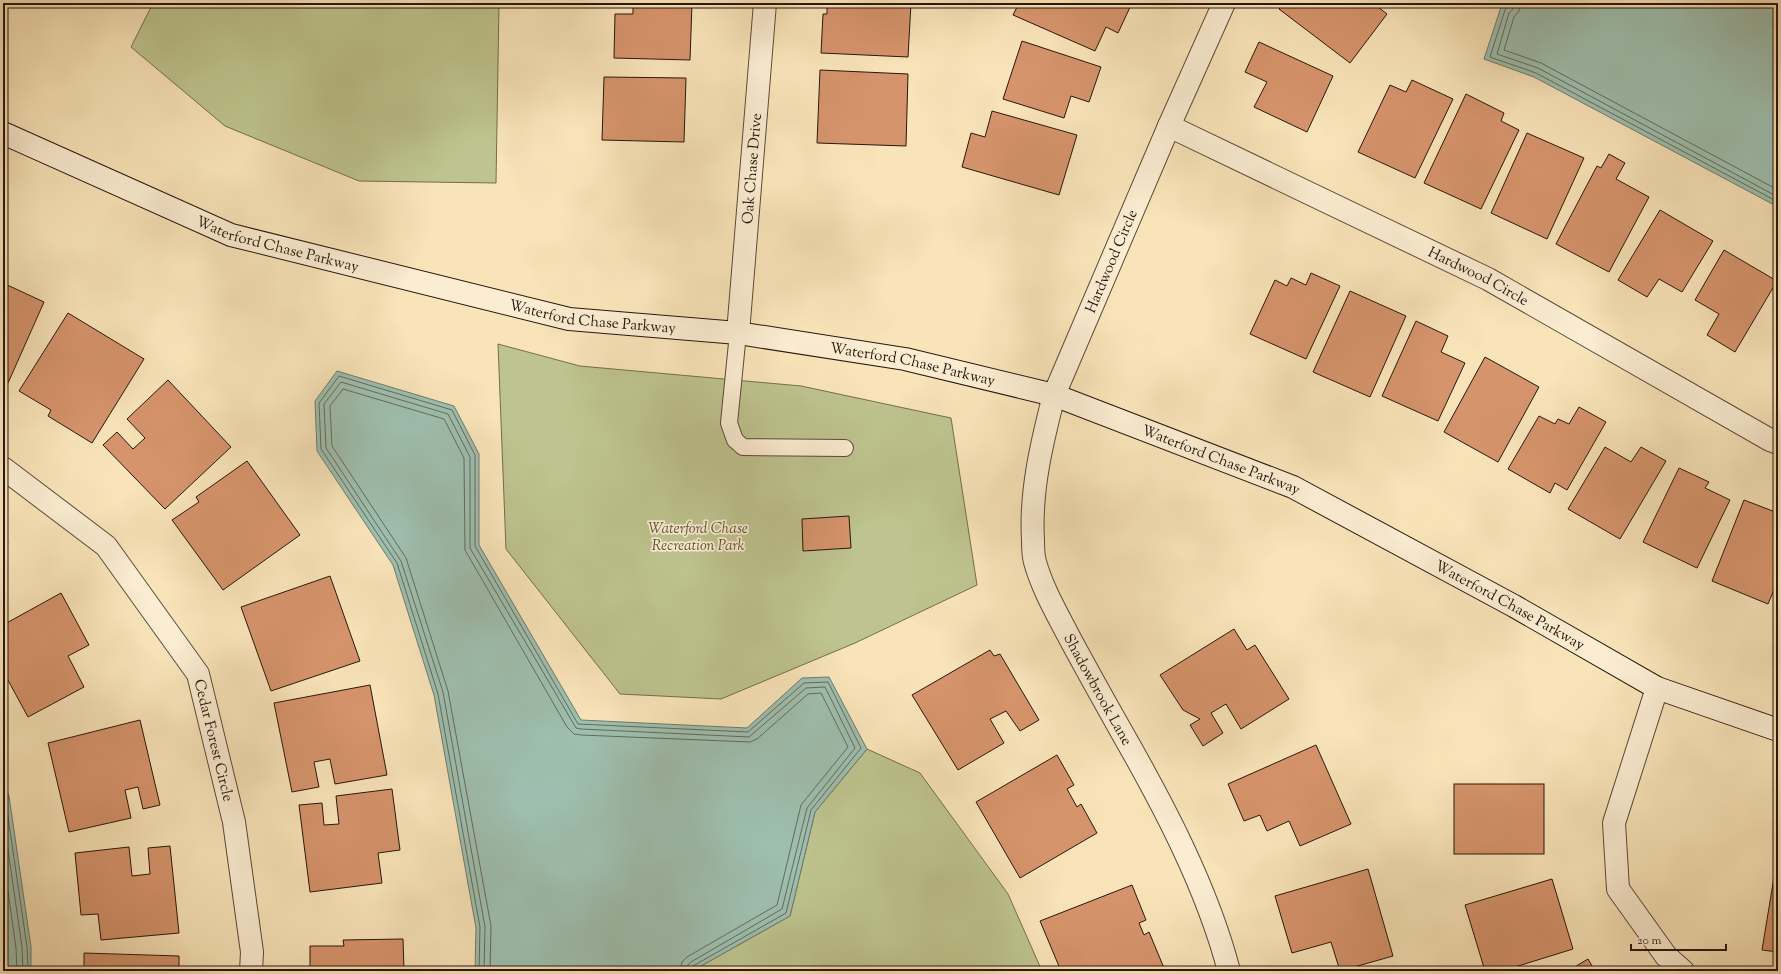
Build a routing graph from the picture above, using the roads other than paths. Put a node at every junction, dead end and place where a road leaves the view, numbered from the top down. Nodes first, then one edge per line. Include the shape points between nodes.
1 (765, 3) edge
2 (1224, 3) edge
3 (1169, 126) junction
4 (3, 132) edge
5 (738, 333) junction
6 (1054, 395) junction
7 (1778, 443) edge
8 (845, 448) dead end
9 (3, 468) edge
10 (1657, 688) junction
11 (1778, 730) edge
12 (251, 971) edge
13 (1229, 971) edge
14 (1683, 971) edge

1 - 5 street, Oak Chase Drive
2 - 3 street, Hardwood Circle
3 - 6 street, Hardwood Circle
3 - 7 street, Hardwood Circle via 1488,279
4 - 5 street, Waterford Chase Parkway via 231,235 569,319
5 - 6 street, Waterford Chase Parkway via 905,359
5 - 8 lane via 729,423 735,440 743,447
6 - 10 street, Waterford Chase Parkway via 1293,487 1514,606
6 - 13 street, Shadowbrook Lane via 1042,440 1035,489 1032,525 1034,561 1050,601 1138,760 1186,856 1222,944
9 - 12 street, Cedar Forest Circle via 106,546 198,674 234,822 252,952
10 - 11 street, Waterford Chase Parkway
10 - 14 street via 1614,823 1618,890 1666,956

